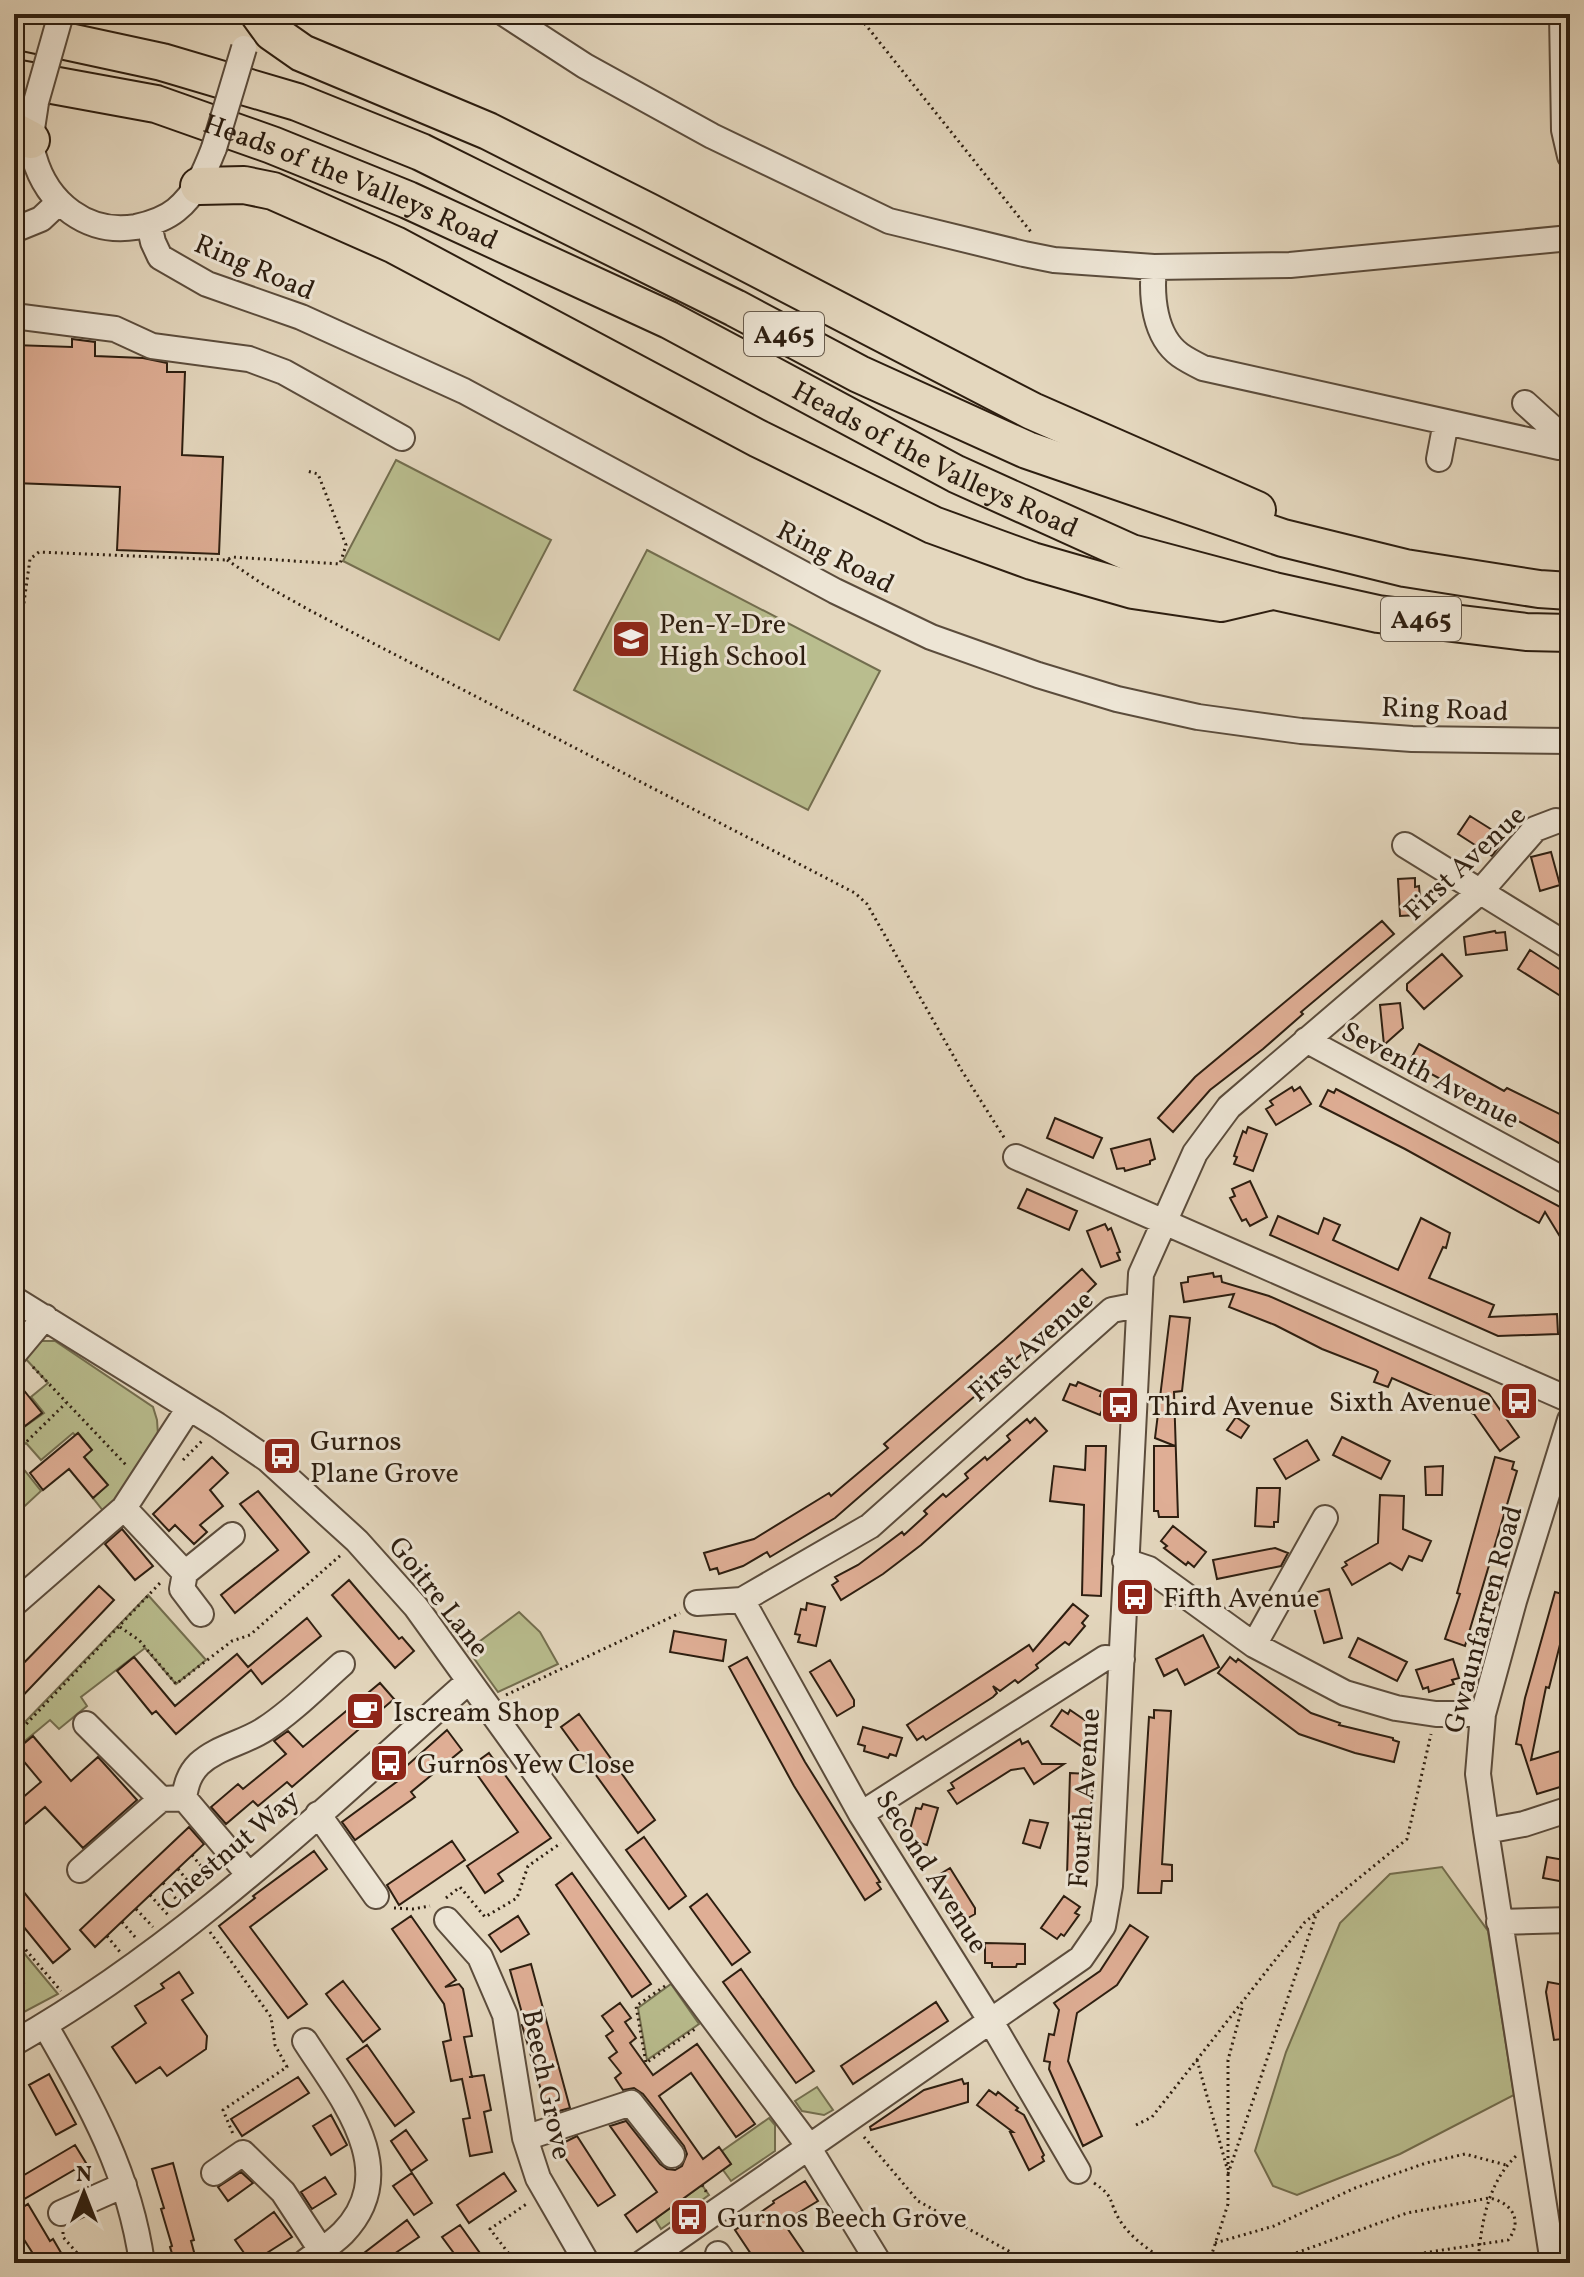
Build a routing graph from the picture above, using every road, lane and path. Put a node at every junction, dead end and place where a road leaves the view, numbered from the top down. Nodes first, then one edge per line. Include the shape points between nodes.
1 (61, 14) edge
2 (250, 14) edge
3 (259, 14) edge
4 (505, 14) edge
5 (857, 14) edge
6 (1562, 14) edge
7 (14, 30) edge
8 (25, 90) edge
9 (23, 136) edge
10 (1570, 156) edge
11 (199, 186) junction
12 (58, 203) junction
13 (149, 224) junction
14 (14, 230) edge
15 (1570, 238) edge
16 (1054, 260) junction
17 (1154, 267) junction
18 (14, 316) edge
19 (1525, 403) dead end
20 (1446, 422) junction
21 (402, 438) dead end
22 (1565, 447) edge
23 (1439, 459) dead end
24 (307, 471) dead end
25 (1283, 538) junction
26 (227, 560) junction
27 (1274, 591) junction
28 (1570, 591) edge
29 (14, 631) edge
30 (1570, 633) edge
31 (1570, 741) edge
32 (1556, 821) dead end
33 (1405, 845) dead end
34 (1480, 892) junction
35 (1570, 947) edge
36 (1306, 1040) junction
37 (1016, 1157) joint
38 (1570, 1183) edge
39 (1163, 1221) junction
40 (14, 1299) edge
41 (1138, 1305) junction
42 (45, 1317) junction
43 (16, 1352) edge
44 (1570, 1400) edge
45 (66, 1403) junction
46 (189, 1408) junction
47 (1569, 1426) edge
48 (14, 1454) edge
49 (142, 1479) junction
50 (124, 1508) junction
51 (1325, 1518) dead end
52 (232, 1535) dead end
53 (357, 1541) junction
54 (1125, 1561) junction
55 (181, 1569) junction
56 (742, 1600) junction
57 (697, 1603) joint
58 (14, 1604) edge
59 (201, 1614) dead end
60 (120, 1627) junction
61 (1254, 1645) junction
62 (1122, 1659) junction
63 (342, 1664) dead end
64 (468, 1682) junction
65 (484, 1705) junction
66 (1436, 1714) junction
67 (1483, 1714) junction
68 (86, 1724) dead end
69 (14, 1737) edge
70 (172, 1799) junction
71 (1570, 1809) edge
72 (318, 1814) junction
73 (861, 1814) junction
74 (1486, 1831) junction
75 (577, 1832) junction
76 (192, 1855) dead end
77 (178, 1869) dead end
78 (80, 1870) dead end
79 (249, 1875) junction
80 (163, 1883) dead end
81 (376, 1896) joint
82 (206, 1910) junction
83 (1317, 1912) junction
84 (447, 1920) dead end
85 (1570, 1920) edge
86 (1499, 1922) junction
87 (14, 1936) edge
88 (681, 1975) junction
89 (1244, 2000) junction
90 (72, 2008) junction
91 (712, 2017) junction
92 (990, 2020) junction
93 (25, 2030) edge
94 (305, 2041) dead end
95 (1197, 2060) junction
96 (849, 2118) junction
97 (1136, 2125) dead end
98 (525, 2138) junction
99 (808, 2146) junction
100 (1536, 2148) junction
101 (243, 2153) junction
102 (672, 2155) dead end
103 (1506, 2165) junction
104 (1078, 2171) joint
105 (214, 2173) dead end
106 (1228, 2174) junction
107 (124, 2185) junction
108 (545, 2191) junction
109 (1489, 2198) junction
110 (61, 2213) joint
111 (1215, 2243) junction
112 (1479, 2244) junction
113 (1014, 2254) junction
114 (313, 2256) edge
115 (86, 2263) edge
116 (142, 2263) edge
117 (516, 2263) edge
118 (587, 2263) edge
119 (642, 2263) edge
120 (879, 2263) edge
121 (1008, 2263) edge
122 (1040, 2263) edge
123 (1169, 2263) edge
124 (1209, 2263) edge
125 (1268, 2263) edge
126 (1358, 2263) edge
127 (1478, 2263) edge
128 (1553, 2263) edge

1 - 8 street, bridge
2 - 11 street, bridge
3 - 25 highway via 272,32 302,53 488,131 1032,411 1254,507
4 - 16 street via 585,66 712,136 889,221
5 - 16 path
6 - 10 street via 1564,130
7 - 25 highway, Heads of the Valleys Road / A465 via 162,62 297,102 421,152 859,374 1027,450
8 - 9 street
8 - 27 highway, Heads of the Valleys Road / A465 via 156,104 272,145 669,320 956,474 1131,553
9 - 12 street via 43,183
11 - 13 street via 175,211
11 - 27 highway via 244,185 273,191 395,245 759,439 933,525 1133,590 1221,603
12 - 13 street via 105,227
12 - 14 street via 41,219
13 - 31 street, Ring Road via 160,257 207,284 301,317 464,391 835,591 931,637 1117,699 1198,717 1412,739
15 - 17 street via 1290,265
16 - 17 street
17 - 20 street via 1151,293 1158,325 1177,354 1203,368
18 - 21 street via 115,329 152,346 249,359 284,372
19 - 22 street via 1557,432
20 - 22 street
20 - 23 street
24 - 26 path via 318,474 346,545 340,564
25 - 28 highway, Heads of the Valleys Road / A465 via 1405,568
26 - 29 path via 39,552 30,559 22,617
26 - 37 path via 311,611 855,893 867,904
27 - 30 highway, Heads of the Valleys Road / A465 via 1378,614
32 - 34 street, First Avenue via 1535,829
33 - 34 street
34 - 35 street
34 - 36 street, First Avenue
36 - 38 street, Seventh Avenue
36 - 39 street, First Avenue via 1229,1107 1195,1153
37 - 39 street
39 - 41 street, First Avenue via 1141,1274
39 - 44 street
40 - 42 street, Goitre Lane
41 - 54 street, Fourth Avenue
41 - 56 street, First Avenue via 1112,1310 870,1526
42 - 43 street
42 - 46 street, Goitre Lane
43 - 45 path
45 - 48 path
45 - 49 path
46 - 49 street
46 - 53 street, Goitre Lane via 267,1459
47 - 67 street, Gwaunfarren Road
49 - 50 street
50 - 55 street
50 - 58 street
51 - 61 street
52 - 55 street
53 - 60 path via 250,1635 232,1641 176,1684 139,1640
53 - 64 street, Goitre Lane via 416,1607
54 - 61 street via 1149,1569
54 - 62 street, Fourth Avenue
55 - 59 street via 182,1589
55 - 60 path
56 - 57 street, First Avenue
56 - 73 street, Second Avenue
57 - 65 path
60 - 69 path
61 - 66 street via 1345,1693
62 - 73 street via 1105,1658
62 - 92 street, Fourth Avenue via 1110,1886 1103,1926 1081,1958
63 - 70 street via 263,1731 198,1765
64 - 65 street, Goitre Lane
64 - 72 street, Chestnut Way
65 - 75 street, Goitre Lane
66 - 67 street
66 - 83 path via 1407,1839
67 - 74 street, Gwaunfarren Road via 1478,1774
68 - 70 street
70 - 78 street
70 - 79 street
71 - 74 street
72 - 79 street, Chestnut Way
72 - 81 street
73 - 92 street, Second Avenue
74 - 86 street, Gwaunfarren Road
75 - 81 path via 528,1866 517,1898 485,1917 460,1887 435,1906 413,1909 383,1907
75 - 88 street, Goitre Lane
76 - 82 path
77 - 82 path
79 - 82 street, Chestnut Way
80 - 82 path
82 - 90 street, Chestnut Way
82 - 101 path via 271,2017 275,2045 287,2067 223,2110
83 - 89 path
83 - 106 path
84 - 98 street, Beech Grove via 480,1957 505,2015
85 - 86 street
86 - 100 street, Gwaunfarren Road
87 - 90 path
88 - 91 street, Goitre Lane
88 - 91 path via 636,2006 646,2063
89 - 95 path
89 - 106 path via 1228,2060
90 - 93 street, Chestnut Way
91 - 99 street, Goitre Lane
92 - 96 street, Fourth Avenue
92 - 104 street, Second Avenue
93 - 107 street via 100,2123
94 - 114 street via 359,2128 369,2163 359,2209 344,2232
95 - 97 path via 1152,2117
95 - 106 path
96 - 99 street, Fourth Avenue
96 - 113 path via 918,2201
98 - 102 street via 631,2103
98 - 108 street, Beech Grove
99 - 119 street, Fourth Avenue
99 - 120 street, Goitre Lane
100 - 103 path via 1522,2150
100 - 128 street, Gwaunfarren Road
101 - 105 street
101 - 114 street via 283,2192
103 - 109 path
103 - 111 path via 1465,2154 1426,2163 1355,2188 1274,2226
104 - 123 path via 1109,2193 1120,2221
106 - 111 path via 1228,2204
107 - 110 street
107 - 116 street
108 - 117 path via 490,2229
108 - 118 street, Beech Grove
109 - 112 path
109 - 112 path via 1511,2208 1514,2232 1508,2240
109 - 125 path via 1407,2213
110 - 115 path via 63,2237
111 - 124 path
112 - 126 path
112 - 127 path
113 - 121 path
113 - 122 path

